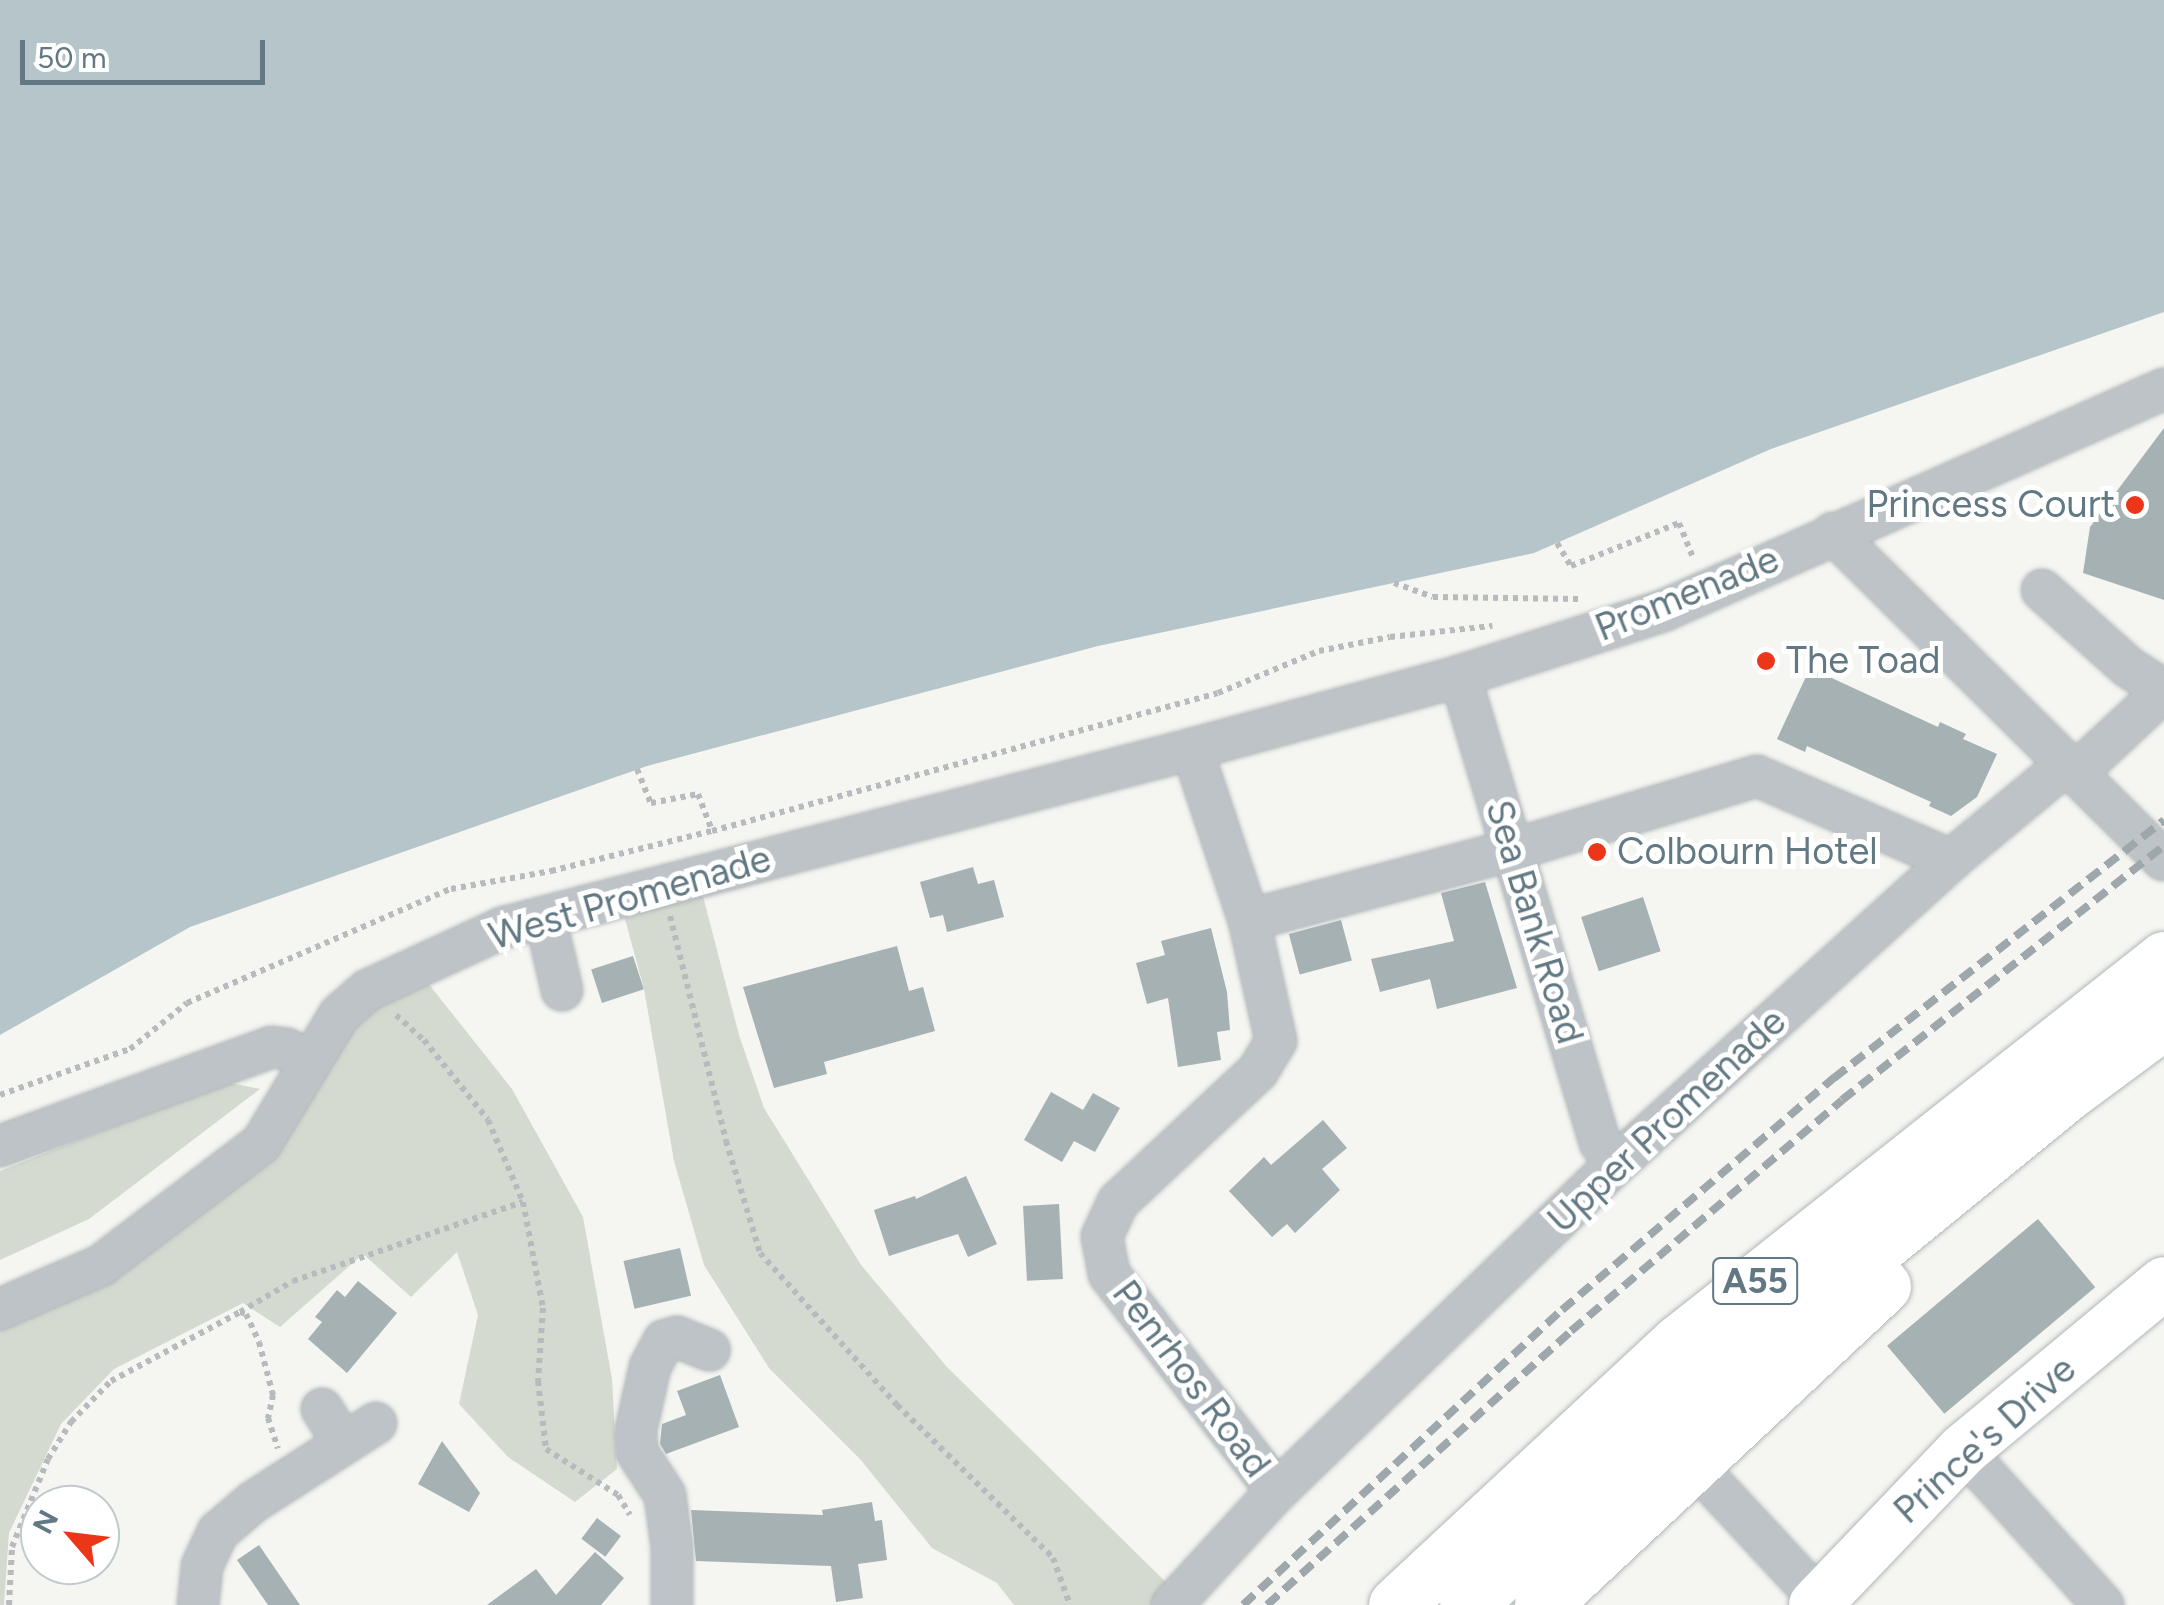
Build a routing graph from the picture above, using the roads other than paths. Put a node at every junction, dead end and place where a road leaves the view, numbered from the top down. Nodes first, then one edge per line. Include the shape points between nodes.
1 (2164, 389) edge
2 (1834, 533) junction
3 (2042, 590) dead end
4 (1460, 676) junction
5 (2164, 691) edge
6 (1192, 749) junction
7 (2072, 768) junction
8 (1512, 850) junction
9 (1951, 860) junction
10 (2164, 860) edge
11 (544, 917) junction
12 (1250, 920) junction
13 (2154, 987) edge
14 (562, 990) dead end
15 (308, 1060) junction
16 (2068, 1092) junction
17 (0, 1146) edge
18 (1616, 1165) junction
19 (2164, 1283) edge
20 (0, 1309) edge
21 (709, 1350) dead end
22 (347, 1425) dead end
23 (1963, 1450) junction
24 (1716, 1488) dead end
25 (1277, 1491) junction
26 (1817, 1603) edge
27 (198, 1605) edge
28 (672, 1605) edge
29 (1172, 1605) edge
30 (1396, 1605) edge
31 (1467, 1605) edge
32 (1542, 1605) edge
33 (2103, 1605) edge

1 - 2 street, Promenade
2 - 4 street, Promenade via 1666,610
2 - 7 street
3 - 5 street
4 - 6 street, Promenade
4 - 8 street, Sea Bank Road
5 - 7 street, Upper Promenade
6 - 11 street, West Promenade
6 - 12 street, Penrhos Road
7 - 9 street, Upper Promenade
7 - 10 street
8 - 9 street via 1757,776
8 - 12 street
8 - 18 street, Sea Bank Road via 1600,1142
9 - 18 street, Upper Promenade
11 - 14 street
11 - 15 street, West Promenade via 502,928 368,990
12 - 25 street, Penrhos Road via 1276,1041 1258,1072 1118,1202 1102,1237 1109,1274
13 - 16 highway, A55
13 - 30 highway, A55 via 1679,1342
15 - 17 street via 272,1047
15 - 20 street, West Promenade via 261,1144 100,1266
16 - 31 highway, A55 via 1710,1384
16 - 32 highway via 1955,1219
18 - 25 street, Upper Promenade
19 - 23 main road, Prince's Drive
21 - 28 street via 677,1337 664,1341 650,1367 636,1430 637,1452 665,1495
22 - 27 street via 218,1532 202,1566
23 - 26 main road, Prince's Drive
23 - 33 street
24 - 26 street
25 - 29 street, Upper Promenade

